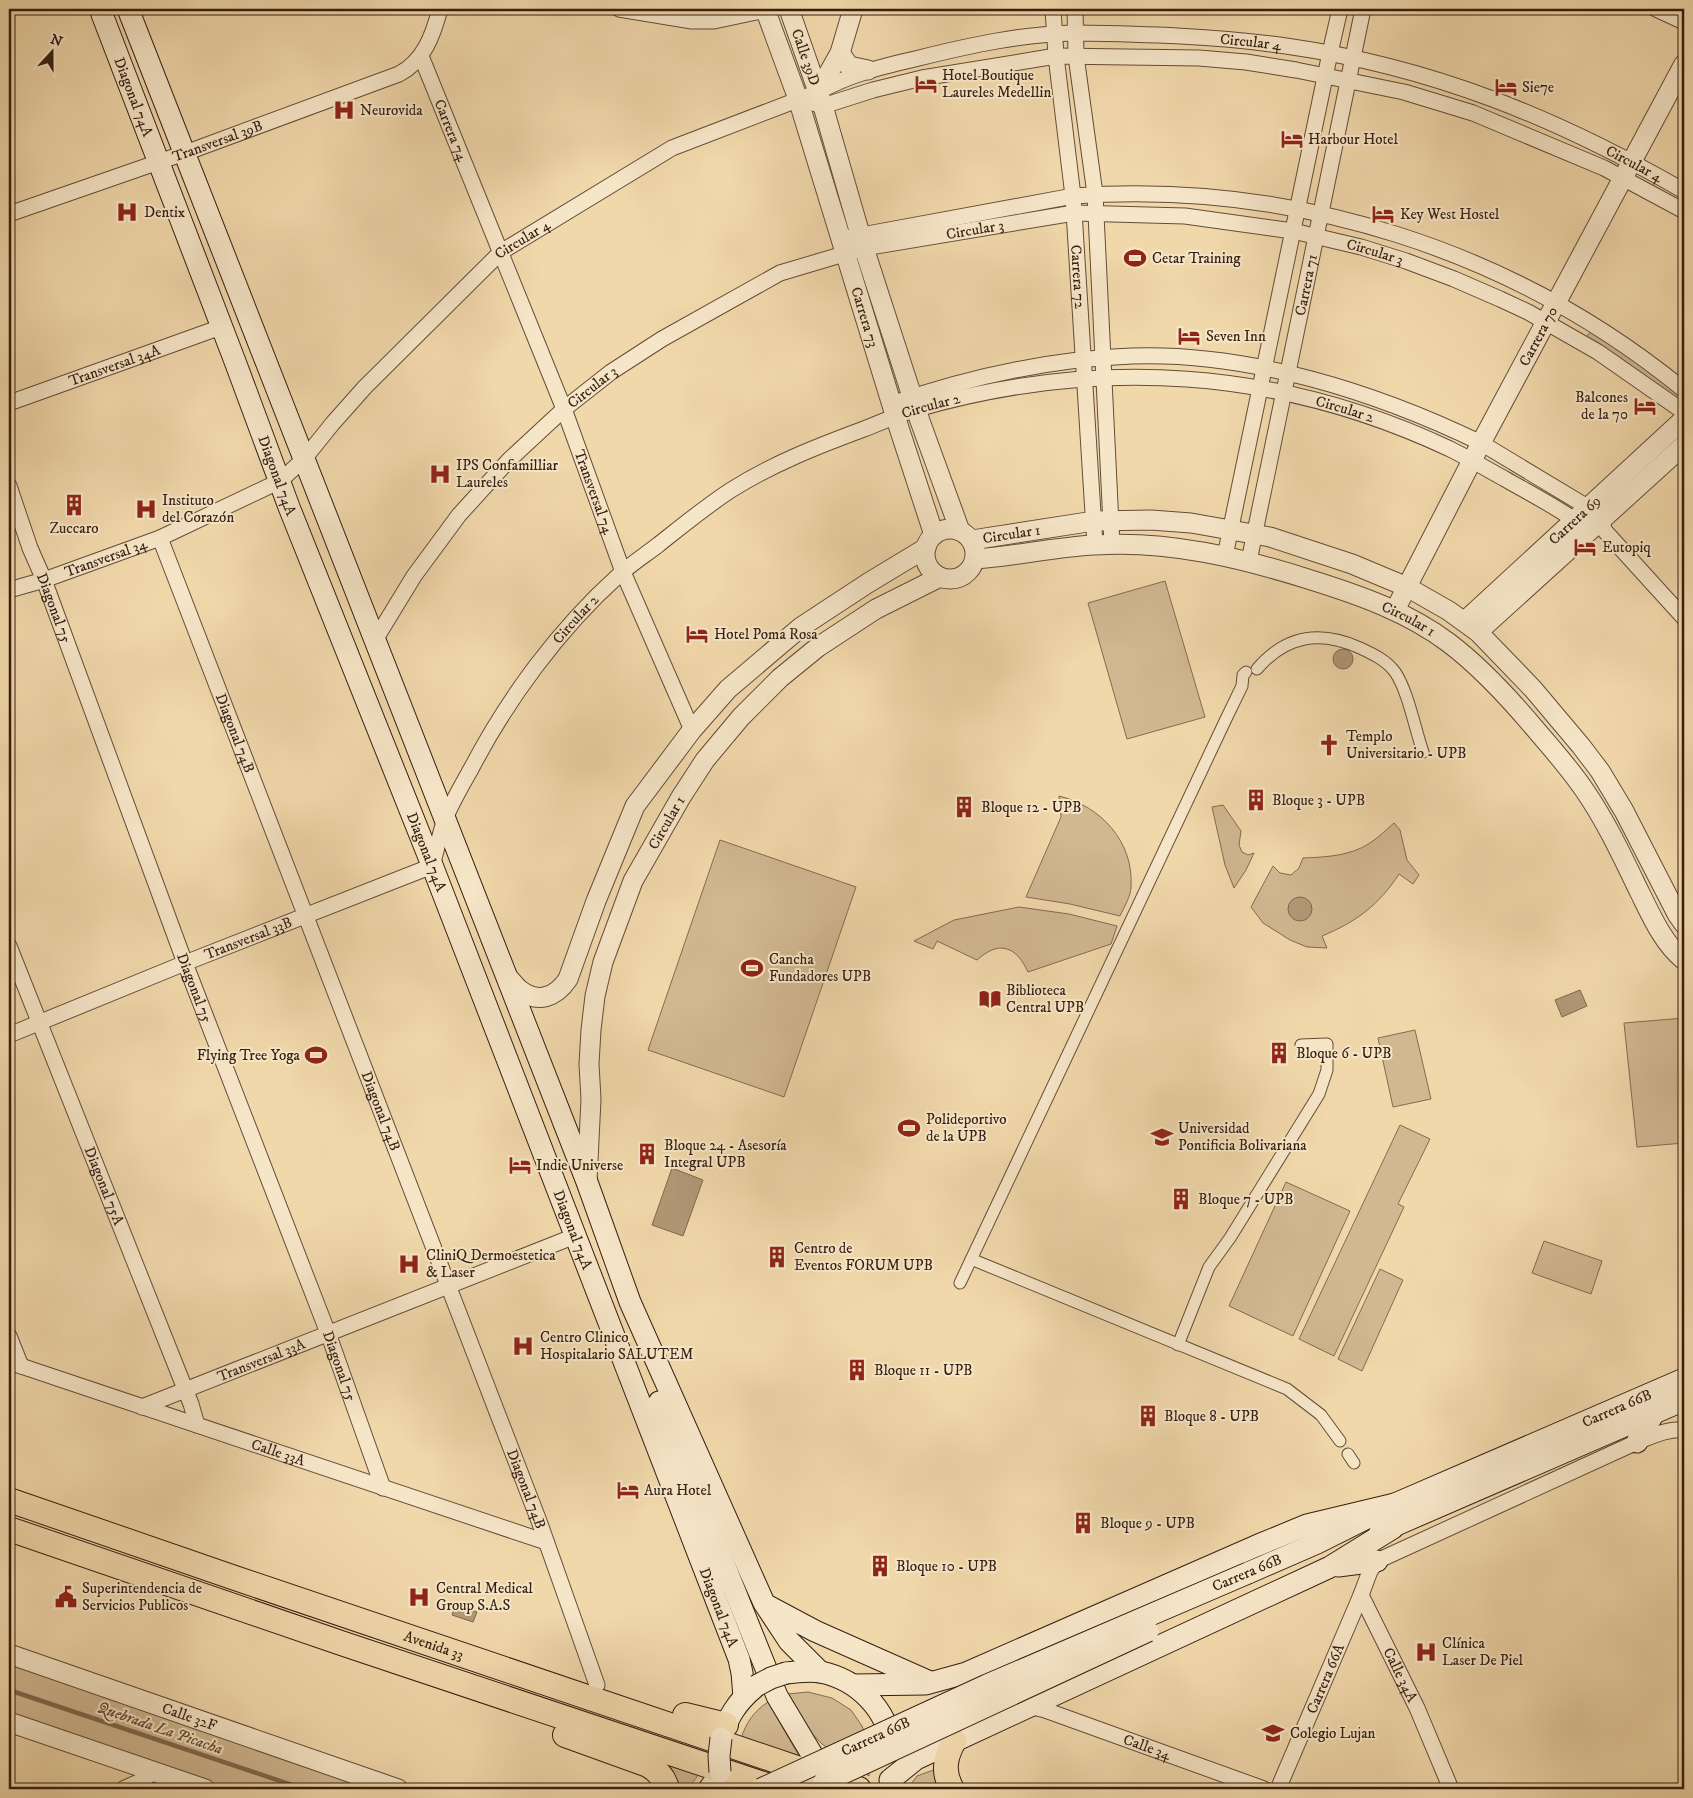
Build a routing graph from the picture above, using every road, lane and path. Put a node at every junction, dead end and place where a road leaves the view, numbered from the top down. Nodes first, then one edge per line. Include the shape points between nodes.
1 (100, 9) edge
2 (128, 9) edge
3 (440, 9) edge
4 (619, 9) edge
5 (789, 9) edge
6 (853, 9) edge
7 (1054, 9) edge
8 (1075, 9) edge
9 (1340, 9) edge
10 (1363, 9) edge
11 (1656, 9) edge
12 (766, 10) edge
13 (1684, 22) edge
14 (1055, 33) junction
15 (1075, 33) junction
16 (1201, 37) junction
17 (840, 53) junction
18 (1330, 54) junction
19 (421, 56) junction
20 (1056, 56) junction
21 (1076, 56) junction
22 (1199, 58) junction
23 (1353, 58) junction
24 (1684, 64) edge
25 (868, 70) junction
26 (1326, 76) junction
27 (1349, 81) junction
28 (1480, 94) junction
29 (798, 99) junction
30 (820, 99) junction
31 (1473, 114) junction
32 (184, 152) junction
33 (159, 162) junction
34 (1628, 170) junction
35 (1684, 191) edge
36 (1095, 194) junction
37 (1073, 196) junction
38 (1297, 208) junction
39 (1684, 211) edge
40 (1096, 213) junction
41 (1321, 213) junction
42 (9, 214) edge
43 (1074, 214) junction
44 (1293, 231) junction
45 (1317, 236) junction
46 (1414, 239) junction
47 (862, 241) junction
48 (843, 247) junction
49 (501, 252) junction
50 (1406, 261) junction
51 (1557, 303) junction
52 (1546, 322) junction
53 (221, 327) junction
54 (1103, 357) junction
55 (1083, 359) junction
56 (1264, 368) junction
57 (1288, 373) junction
58 (1104, 377) junction
59 (1084, 378) junction
60 (1260, 388) junction
61 (1684, 390) edge
62 (1284, 392) junction
63 (9, 403) edge
64 (915, 403) junction
65 (564, 409) junction
66 (893, 410) junction
67 (1684, 412) edge
68 (1684, 419) edge
69 (1481, 443) junction
70 (1684, 445) edge
71 (304, 460) junction
72 (1472, 461) junction
73 (280, 482) junction
74 (9, 486) edge
75 (1102, 520) junction
76 (1592, 522) junction
77 (1230, 529) junction
78 (1255, 534) junction
79 (966, 536) junction
80 (160, 538) junction
81 (930, 542) junction
82 (1104, 545) junction
83 (1225, 556) junction
84 (975, 559) junction
85 (1249, 561) junction
86 (623, 572) junction
87 (940, 577) junction
88 (44, 580) junction
89 (1407, 587) junction
90 (9, 590) edge
91 (1395, 610) junction
92 (1684, 618) edge
93 (1471, 627) junction
94 (375, 640) junction
95 (692, 730) junction
96 (1423, 752) dead end
97 (705, 760) junction
98 (445, 819) junction
99 (432, 866) junction
100 (596, 901) junction
101 (620, 913) junction
102 (305, 916) junction
103 (1684, 924) edge
104 (9, 946) edge
105 (1684, 960) edge
106 (185, 963) junction
107 (503, 972) junction
108 (39, 1022) junction
109 (9, 1035) edge
110 (1301, 1045) dead end
111 (587, 1182) junction
112 (575, 1236) junction
113 (971, 1259) junction
114 (960, 1283) dead end
115 (447, 1286) junction
116 (630, 1302) junction
117 (328, 1334) junction
118 (9, 1336) edge
119 (1178, 1345) junction
120 (15, 1364) edge
121 (1684, 1378) edge
122 (184, 1389) junction
123 (1684, 1400) edge
124 (142, 1407) junction
125 (1654, 1413) junction
126 (197, 1425) junction
127 (1684, 1430) edge
128 (1340, 1441) dead end
129 (1637, 1442) junction
130 (384, 1488) junction
131 (9, 1500) edge
132 (1395, 1504) junction
133 (1393, 1528) junction
134 (9, 1529) edge
135 (546, 1542) junction
136 (1377, 1561) junction
137 (1330, 1567) junction
138 (1251, 1577) junction
139 (1361, 1595) junction
140 (764, 1603) junction
141 (381, 1627) junction
142 (1059, 1632) junction
143 (344, 1644) junction
144 (9, 1654) edge
145 (820, 1672) junction
146 (966, 1673) junction
147 (932, 1683) junction
148 (1076, 1684) junction
149 (597, 1685) junction
150 (854, 1685) junction
151 (750, 1691) junction
152 (1029, 1706) junction
153 (998, 1720) junction
154 (9, 1722) edge
155 (723, 1732) junction
156 (954, 1741) junction
157 (152, 1772) junction
158 (817, 1779) edge
159 (719, 1781) edge
160 (889, 1784) edge
161 (123, 1789) edge
162 (205, 1789) edge
163 (398, 1789) edge
164 (668, 1789) edge
165 (761, 1789) edge
166 (778, 1789) edge
167 (860, 1789) edge
168 (952, 1789) edge
169 (1264, 1789) edge
170 (1278, 1789) edge
171 (1451, 1789) edge

1 - 33 main road, Diagonal 74A
2 - 32 main road, Diagonal 74A
3 - 19 street
4 - 12 street via 692,21 714,21
5 - 30 street, Calle 39D
6 - 17 street
7 - 14 street, Carrera 72
8 - 15 street, Carrera 72
9 - 18 street, Carrera 71
10 - 23 street, Carrera 71
11 - 13 street
12 - 29 street, Calle 39D
14 - 15 street, Circular 4
14 - 20 street, Carrera 72
14 - 25 street, Circular 4 via 993,41
15 - 16 street, Circular 4
15 - 21 street, Carrera 72
16 - 18 street, Circular 4
16 - 22 street
17 - 25 street via 849,66
17 - 30 street
18 - 23 street, Circular 4
18 - 26 street, Carrera 71
19 - 32 street, Transversal 39B via 399,74
19 - 49 street, Carrera 74
20 - 21 street, Circular 4
20 - 30 street, Circular 4
20 - 37 street, Carrera 72
21 - 22 street, Circular 4
21 - 36 street, Carrera 72
22 - 26 street, Circular 4 via 1254,63
23 - 27 street, Carrera 71
23 - 28 street, Circular 4
24 - 34 street, Carrera 70
25 - 30 street, Circular 4
26 - 27 street, Circular 4
26 - 38 street, Carrera 71
27 - 31 street, Circular 4 via 1404,92
27 - 41 street, Carrera 71
28 - 31 street
28 - 34 street, Circular 4 via 1553,123
29 - 30 street, Circular 4
29 - 48 street, Carrera 73
29 - 49 street, Circular 4 via 672,148
30 - 47 street, Carrera 73
31 - 34 street, Circular 4 via 1564,150
32 - 33 street, Transversal 39B
32 - 71 main road, Diagonal 74A
33 - 42 street, Transversal 39B
33 - 53 main road, Diagonal 74A
34 - 35 street, Circular 4
34 - 39 street, Circular 4
34 - 51 street, Carrera 70
36 - 37 street, Circular 3
36 - 38 street, Circular 3 via 1187,194
36 - 40 street, Carrera 72
37 - 43 street, Carrera 72
37 - 47 street, Circular 3
38 - 41 street, Circular 3
38 - 44 street, Carrera 71
40 - 43 street, Circular 3
40 - 44 street, Circular 3 via 1185,216
40 - 54 street, Carrera 72
41 - 45 street, Carrera 71
41 - 46 street, Circular 3
43 - 47 street, Circular 3
43 - 55 street, Carrera 72
44 - 45 street, Circular 3
44 - 56 street, Carrera 71
45 - 50 street, Circular 3
45 - 57 street, Carrera 71
46 - 50 street
46 - 51 street, Circular 3 via 1509,278
47 - 48 street, Circular 3
47 - 64 street, Carrera 73
48 - 65 street, Circular 3 via 780,272 662,339 611,372
48 - 66 street, Carrera 73
49 - 65 street, Transversal 74
49 - 71 street, Circular 4 via 365,388
50 - 52 street, Circular 3 via 1500,299
51 - 52 street, Carrera 70
51 - 61 street, Circular 3 via 1629,348
52 - 67 street, Circular 3 via 1598,352
52 - 69 street, Carrera 70
53 - 63 street, Transversal 34A
53 - 73 main road, Diagonal 74A
54 - 55 street, Circular 2
54 - 56 street, Circular 2 via 1175,356
54 - 58 street, Carrera 72
55 - 59 street, Carrera 72
55 - 64 street, Circular 2 via 1011,370
56 - 57 street, Circular 2
56 - 60 street, Carrera 71
57 - 62 street, Carrera 71
57 - 69 street, Circular 2 via 1384,403
58 - 59 street, Circular 2
58 - 60 street, Circular 2 via 1201,379
58 - 75 street, Carrera 72
59 - 64 street, Circular 2
59 - 75 street, Carrera 72
60 - 62 street, Circular 2
60 - 77 street, Carrera 71
62 - 72 street, Circular 2 via 1373,418
62 - 78 street, Carrera 71
64 - 66 street, Circular 2
64 - 79 street, Carrera 73
65 - 86 street, Transversal 74
65 - 94 street, Circular 3 via 509,460 459,516 414,576
66 - 81 street, Carrera 73
66 - 86 street, Circular 2 via 738,486
68 - 76 street, Carrera 69
69 - 72 street, Carrera 70
69 - 76 street, Circular 2
70 - 76 street, Carrera 69
71 - 73 street, Transversal 34
71 - 94 main road, Diagonal 74A
72 - 76 street, Circular 2
72 - 89 street, Carrera 70
73 - 80 street, Transversal 34
73 - 99 main road, Diagonal 74A
74 - 88 street, Diagonal 75
75 - 77 street, Circular 1 via 1161,521
75 - 79 street, Circular 1
75 - 82 street, Carrera 72
76 - 92 street, Circular 2
76 - 93 street, Carrera 69
77 - 78 street, Circular 1
77 - 83 street, Carrera 71
78 - 85 street, Carrera 71
78 - 89 street, Circular 1 via 1352,564
79 - 81 street via 946,529
79 - 84 street via 976,553
80 - 88 street, Transversal 34
80 - 102 street, Diagonal 74B
81 - 87 street via 925,557 932,572
81 - 95 street via 801,627 728,689
82 - 83 street, Circular 1 via 1169,548
82 - 84 street, Circular 1
83 - 85 street, Circular 1
84 - 87 street via 962,576 954,579
85 - 91 street, Circular 1
86 - 95 street, Transversal 74
86 - 98 street, Circular 2 via 582,612 511,701 480,750
87 - 97 street, Circular 1 via 876,609 818,647 780,678 741,717
88 - 90 street, Transversal 34
88 - 106 street, Diagonal 75
89 - 91 street, Carrera 70
89 - 93 street, Circular 1
91 - 105 street, Circular 1 via 1448,642 1472,662 1516,705 1562,759 1605,820 1666,941
93 - 103 street, Circular 1 via 1533,689 1600,771
94 - 98 main road, Diagonal 74A
95 - 97 street
95 - 100 street via 635,806
96 - 113 street via 1404,690 1382,659 1348,643 1324,637 1286,645 1252,671 1242,686
97 - 101 street, Circular 1 via 633,881
98 - 99 street, Circular 2
98 - 107 main road, Diagonal 74A
99 - 102 street, Transversal 33B
99 - 112 main road, Diagonal 74A
100 - 101 street
100 - 107 street via 562,988 549,997 534,998 520,990
101 - 111 street, Circular 1 via 603,962 591,1030
102 - 106 street, Transversal 33B
102 - 115 street, Diagonal 74B
104 - 108 street, Diagonal 75A
106 - 108 street, Transversal 33B
106 - 117 street, Diagonal 75
107 - 111 main road, Diagonal 74A
108 - 109 street, Transversal 33B
108 - 122 street, Diagonal 75A
110 - 119 street via 1328,1044 1327,1070 1319,1094 1209,1267
111 - 116 main road, Diagonal 74A
112 - 115 street, Transversal 33A
112 - 151 main road, Diagonal 74A
113 - 114 street
113 - 119 street
115 - 117 street, Transversal 33A
115 - 135 street, Diagonal 74B
116 - 140 main road, Diagonal 74A
116 - 158 main road via 650,1380 777,1696
117 - 122 street, Transversal 33A
117 - 130 street, Diagonal 75
118 - 120 street
119 - 128 street via 1287,1389 1321,1415
120 - 124 street, Calle 33A
121 - 132 main road, Carrera 66B
122 - 124 street, Transversal 33A
122 - 126 street, Diagonal 75A
123 - 125 main road, Carrera 66B
124 - 126 street, Calle 33A
125 - 129 main road
125 - 133 main road, Carrera 66B
126 - 130 street, Calle 33A
127 - 129 street via 1661,1433
129 - 136 street
130 - 135 street, Calle 33A
131 - 141 main road, Avenida 33
132 - 138 main road, Carrera 66B
132 - 142 main road via 1307,1525
133 - 137 main road
133 - 138 main road, Carrera 66B
134 - 143 main road, Avenida 33
135 - 149 street, Diagonal 74B
136 - 137 main road
136 - 139 street
137 - 148 main road
138 - 158 main road, Carrera 66B, bridge via 987,1685
139 - 170 street, Carrera 66A
139 - 171 street, Calle 34A via 1417,1708
140 - 145 main road, Diagonal 74A via 789,1641
140 - 147 main road via 815,1631
141 - 149 main road via 472,1648
141 - 158 main road, Avenida 33
142 - 146 main road
142 - 148 main road via 1050,1646 1051,1656 1060,1673
143 - 164 main road via 445,1690 648,1765 657,1770
143 - 166 main road, Avenida 33
144 - 163 street, Calle 32F
145 - 150 main road
145 - 151 main road, bridge via 786,1673
146 - 147 main road
146 - 153 main road via 974,1674 991,1688 996,1698
147 - 150 main road
148 - 152 main road
149 - 155 main road
150 - 160 main road via 883,1717 893,1758
151 - 155 main road via 734,1708
152 - 153 main road
152 - 169 street, Calle 34
153 - 156 main road
154 - 157 street
155 - 159 main road, bridge
156 - 160 main road via 916,1759
156 - 168 main road via 946,1762
157 - 161 street
157 - 162 street
158 - 165 main road, bridge
158 - 167 main road, Avenida 33

